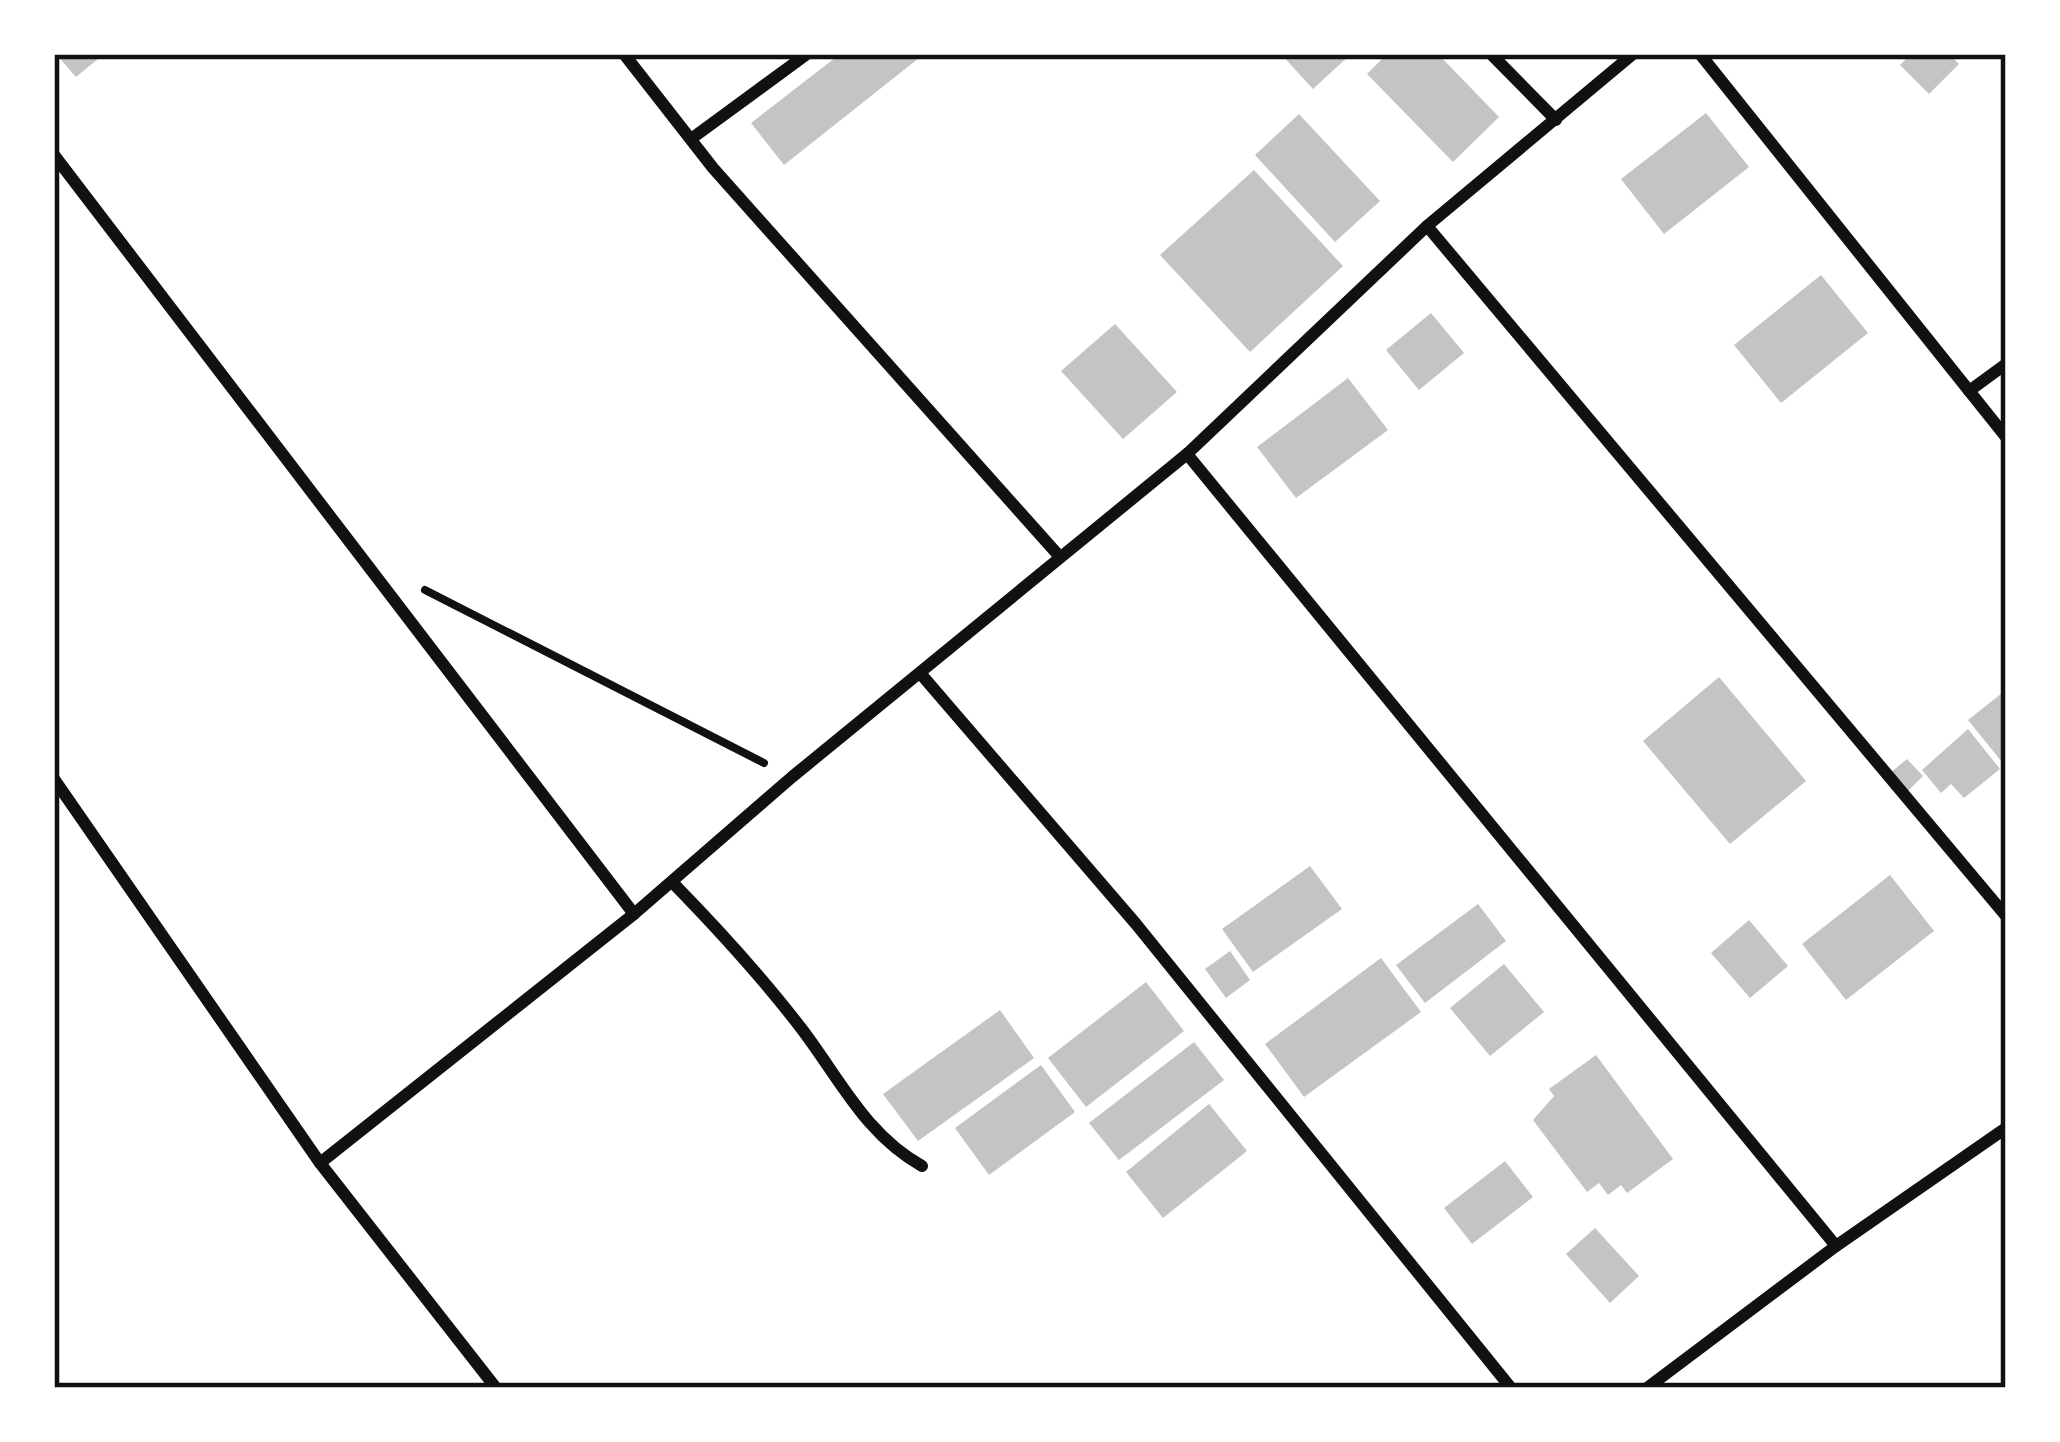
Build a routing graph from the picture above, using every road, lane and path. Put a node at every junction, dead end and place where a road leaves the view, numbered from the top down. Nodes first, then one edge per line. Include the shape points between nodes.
1 (624, 54) edge
2 (807, 54) edge
3 (1492, 54) edge
4 (1633, 54) edge
5 (1700, 54) edge
6 (1556, 120) junction
7 (691, 140) junction
8 (54, 155) edge
9 (1427, 226) junction
10 (2006, 364) edge
11 (1969, 391) junction
12 (2006, 437) edge
13 (1187, 454) junction
14 (1060, 557) junction
15 (365, 559) junction
16 (920, 673) junction
17 (792, 777) junction
18 (54, 779) edge
19 (672, 882) junction
20 (634, 914) junction
21 (2006, 916) edge
22 (2006, 1128) edge
23 (320, 1163) junction
24 (922, 1166) dead end
25 (1836, 1246) junction
26 (496, 1388) edge
27 (1511, 1388) edge
28 (1647, 1388) edge

1 - 7 street
2 - 7 street
3 - 6 street
4 - 6 street
5 - 11 street
6 - 9 street
7 - 14 street
8 - 15 street
9 - 13 street
9 - 21 street
10 - 11 street
11 - 12 street
13 - 14 street
13 - 25 street
14 - 16 street
15 - 17 path
15 - 20 street
16 - 17 street
16 - 27 street via 1136,924
17 - 19 street
18 - 23 street
19 - 20 street
19 - 24 street via 745,956 865,1121
20 - 23 street
22 - 25 street
23 - 26 street
25 - 28 street

